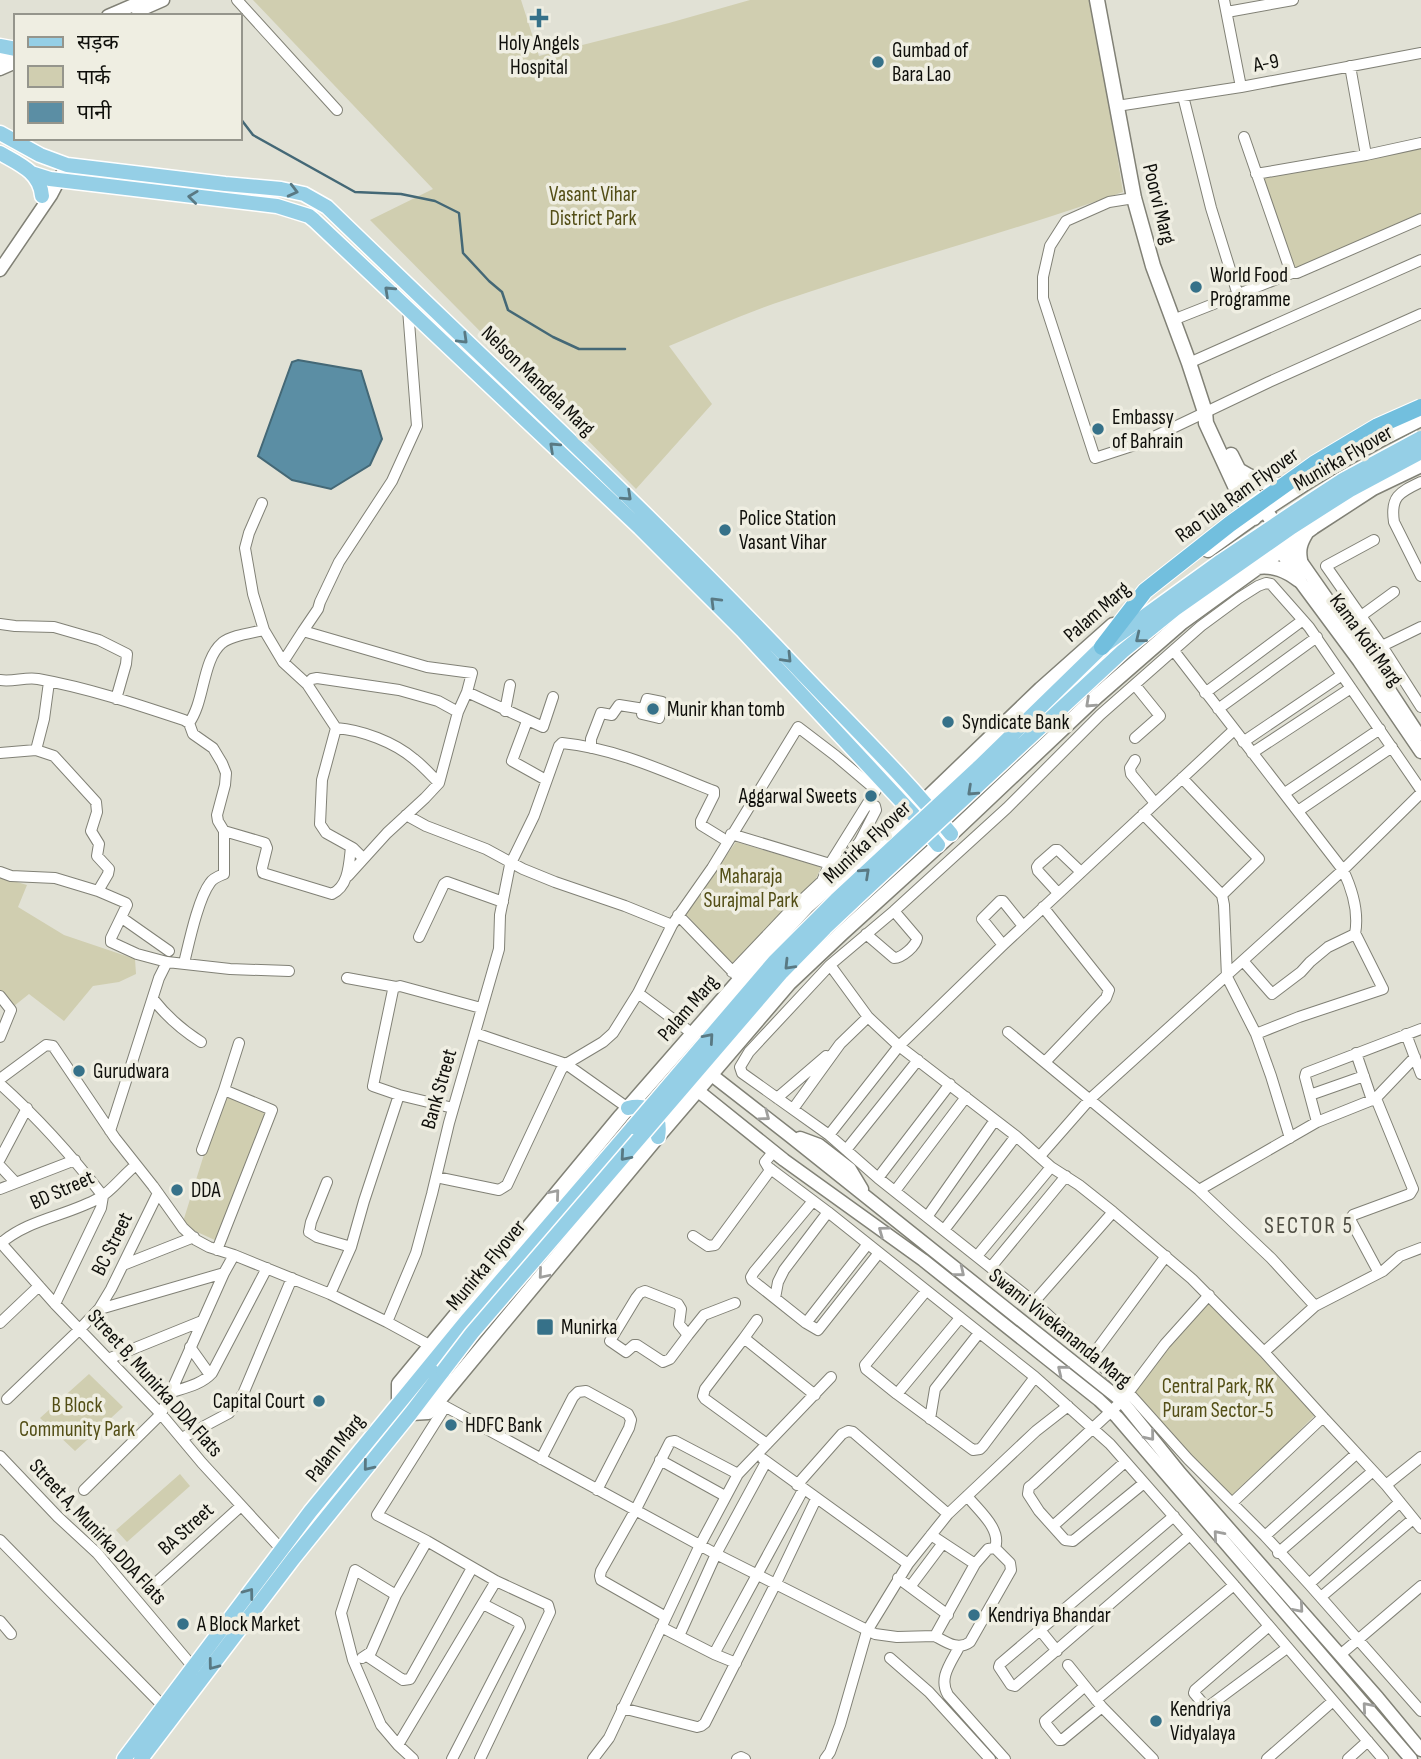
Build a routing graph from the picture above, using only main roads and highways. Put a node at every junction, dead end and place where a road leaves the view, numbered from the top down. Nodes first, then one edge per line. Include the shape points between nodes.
1 (1097, 0) edge
2 (0, 133) edge
3 (0, 153) edge
4 (31, 173) junction
5 (42, 196) road end
6 (1421, 407) edge
7 (1205, 412) junction
8 (1421, 419) edge
9 (1421, 438) edge
10 (1421, 452) edge
11 (1421, 465) edge
12 (1238, 469) junction
13 (1328, 470) junction
14 (1302, 485) junction
15 (1349, 504) junction
16 (1259, 513) junction
17 (1307, 532) junction
18 (1285, 547) junction
19 (1300, 560) road end
20 (1257, 567) junction
21 (1299, 580) road end
22 (1102, 647) junction
23 (924, 802) junction
24 (912, 813) junction
25 (951, 834) junction
26 (938, 845) junction
27 (628, 1108) junction
28 (658, 1137) junction
29 (438, 1366) junction
30 (399, 1403) junction
31 (411, 1413) junction
32 (124, 1759) edge
33 (141, 1759) edge

1 - 7 main road, Poorvi Marg via 1135,198 1153,266
2 -> 23 main road, Nelson Mandela Marg via 61,163 281,188 327,207 644,512
3 - 4 main road
4 - 5 main road via 41,185
24 -> 4 main road, Nelson Mandela Marg via 880,786 742,629 309,216 277,206
6 - 22 highway, Rao Tula Ram Flyover, bridge via 1314,464 1230,524 1144,592
7 - 12 main road, Poorvi Marg via 1214,420
7 - 16 main road, Poorvi Marg via 1235,486
8 - 13 main road, Palam Marg
9 - 22 main road, Munirka Flyover, bridge via 1312,500
10 -> 29 main road, Munirka Flyover, bridge via 1292,527 1175,609 860,895 782,972 472,1333
11 - 15 main road, Palam Marg
12 - 14 main road via 1272,485
12 - 16 main road, Poorvi Marg
13 - 14 main road, Palam Marg
13 - 15 main road via 1322,480 1326,496 1337,506
14 - 16 main road, Palam Marg
15 - 17 main road, Palam Marg
16 - 18 main road
16 - 23 main road, Palam Marg via 1157,587 1041,689
17 - 18 main road, Palam Marg
17 - 19 main road via 1298,551
18 - 20 main road, Palam Marg
20 - 21 main road via 1286,570
20 -> 25 main road, Palam Marg via 1153,646
29 -> 22 main road, Munirka Flyover, bridge via 546,1227 774,962
23 - 24 main road, Palam Marg
23 - 25 main road, Nelson Mandela Marg
24 - 26 main road, Nelson Mandela Marg
24 - 27 main road, Palam Marg via 737,975
25 - 26 main road, Palam Marg
26 - 28 main road, Palam Marg via 789,983
27 - 28 main road via 653,1112 658,1119
30 -> 27 main road, Palam Marg via 399,1384
28 -> 31 main road, Palam Marg via 441,1405
29 - 30 main road, Munirka Flyover
29 - 31 main road, Munirka Flyover
32 -> 30 main road, Palam Marg via 310,1512
31 -> 33 main road, Palam Marg

